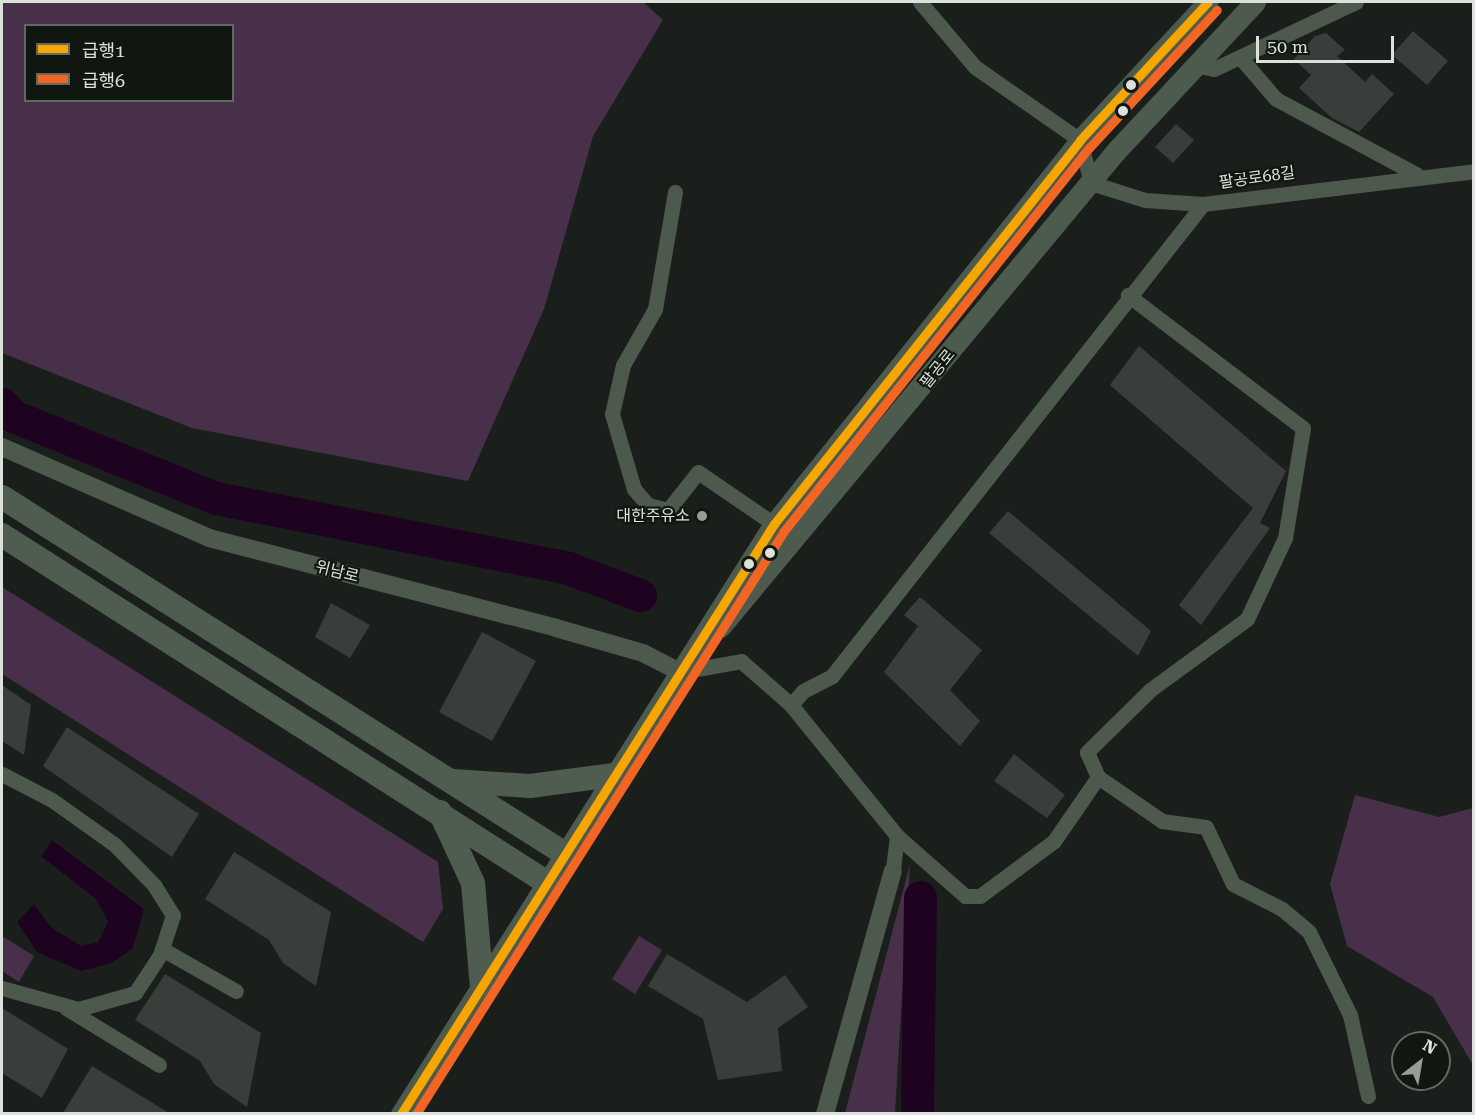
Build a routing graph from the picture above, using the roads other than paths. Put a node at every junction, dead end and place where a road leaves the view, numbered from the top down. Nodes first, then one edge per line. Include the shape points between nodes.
1 (920, 2) edge
2 (1208, 2) edge
3 (1255, 2) edge
4 (1356, 2) edge
5 (1240, 57) junction
6 (1195, 65) junction
7 (1080, 140) junction
8 (1473, 171) edge
9 (1416, 174) junction
10 (1091, 183) junction
11 (675, 192) dead end
12 (1203, 204) junction
13 (1128, 295) junction
14 (2, 447) edge
15 (2, 497) edge
16 (774, 524) junction
17 (2, 535) edge
18 (680, 672) junction
19 (791, 705) junction
20 (2, 774) edge
21 (612, 775) junction
22 (1098, 777) junction
23 (449, 781) junction
24 (440, 812) junction
25 (897, 836) junction
26 (562, 852) junction
27 (893, 871) joint
28 (546, 882) junction
29 (162, 949) junction
30 (2, 988) edge
31 (482, 988) junction
32 (236, 991) dead end
33 (61, 1005) junction
34 (159, 1065) dead end
35 (1368, 1096) dead end
36 (400, 1113) edge
37 (825, 1113) edge

1 - 7 street via 975,67
2 - 7 main road, 팔공로
3 - 6 main road, 팔공로
4 - 5 street
5 - 6 street via 1214,69
5 - 9 street via 1276,99
6 - 10 main road, 팔공로
7 - 10 street
7 - 16 main road, 팔공로
8 - 9 street, 팔공로68길
9 - 12 street, 팔공로68길
10 - 12 street, 팔공로68길 via 1146,200
10 - 18 main road, 팔공로 via 800,538
11 - 16 street via 655,309 623,364 612,414 634,489 648,505 668,510 698,471
12 - 13 street
13 - 19 street via 832,676 803,691
13 - 22 street via 1303,428 1285,538 1247,619 1150,690 1088,752
14 - 18 street, 위남로 via 209,538 556,628 643,653
15 - 23 highway
16 - 18 main road, 팔공로
17 - 24 highway
18 - 19 street via 741,661
18 - 21 main road, 팔공로
19 - 25 street
20 - 29 street via 52,800 115,845 154,885 173,915
21 - 23 highway via 530,786
21 - 26 main road, 팔공로
22 - 25 street via 1054,841 980,896 965,896
22 - 35 street via 1162,821 1206,827 1233,884 1282,909 1309,932 1350,1015
23 - 26 highway
24 - 28 highway
24 - 31 highway via 473,883
25 - 27 street
26 - 28 main road, 팔공로
27 - 37 street
28 - 31 main road, 팔공로
29 - 32 street
29 - 33 street via 135,993 78,1009
30 - 33 street
31 - 36 main road, 팔공로
33 - 34 street

